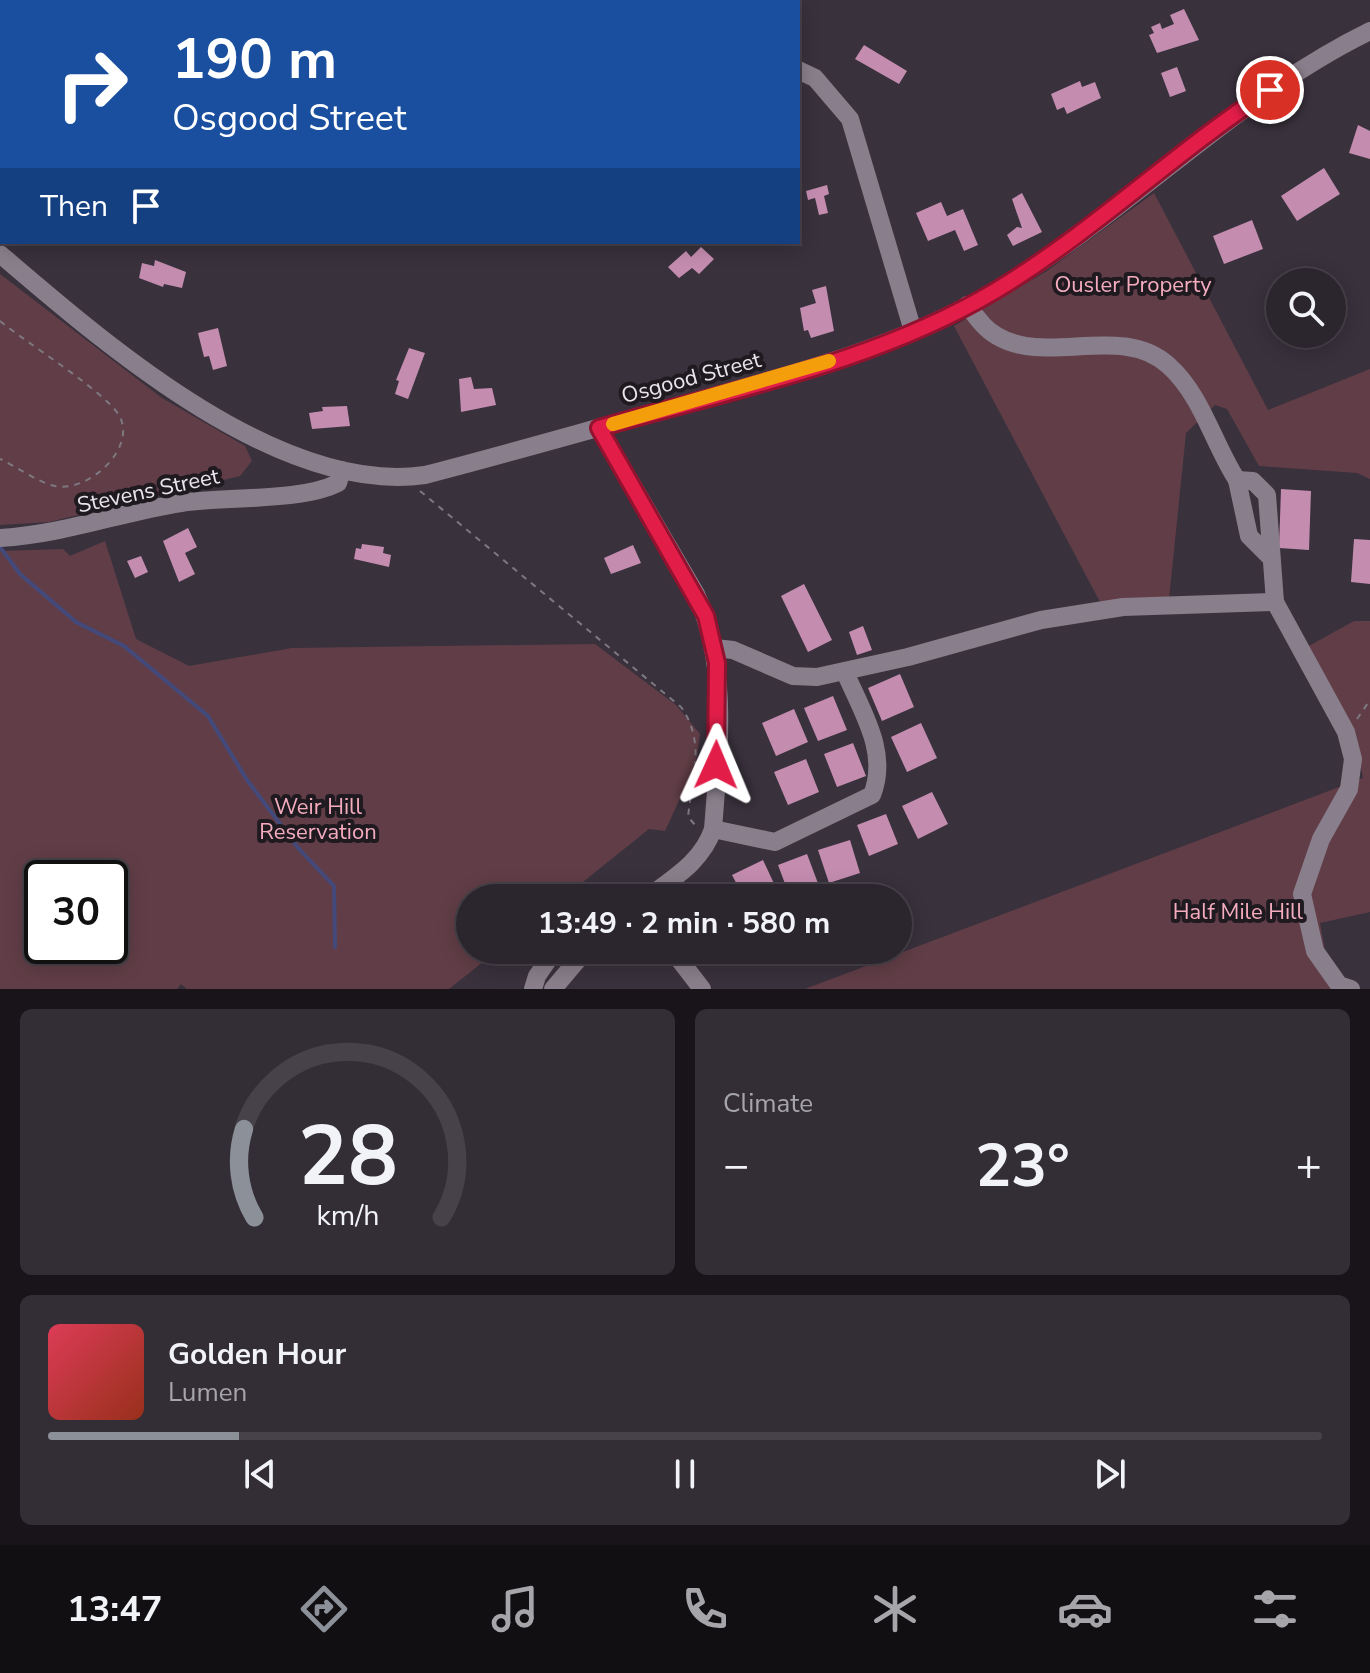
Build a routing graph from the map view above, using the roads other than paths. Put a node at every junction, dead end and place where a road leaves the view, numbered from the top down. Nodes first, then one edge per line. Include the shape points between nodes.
1 (1370, 31) edge
2 (800, 71) edge
3 (0, 254) edge
4 (967, 305) junction
5 (913, 331) junction
6 (599, 428) junction
7 (342, 470) junction
8 (1237, 480) junction
9 (0, 538) edge
10 (1269, 556) junction
11 (1275, 602) junction
12 (715, 648) junction
13 (845, 672) junction
14 (712, 832) junction
15 (665, 884) edge
16 (545, 964) edge
17 (574, 964) edge
18 (683, 964) edge
19 (533, 989) edge
20 (553, 989) edge
21 (702, 989) edge
22 (1351, 989) edge

1 - 4 street, Osgood Street via 1250,103 1035,266
2 - 5 street via 815,78 850,119
3 - 7 street, Osgood Street via 185,397 279,450
4 - 5 street, Osgood Street
4 - 8 street via 987,330 1012,343 1119,347 1166,363 1194,396
5 - 6 street, Osgood Street via 775,379
6 - 7 street, Osgood Street via 404,478
6 - 12 street via 696,594
7 - 9 street, Stevens Street via 338,483 308,493 183,503 73,530
8 - 10 street via 1249,536
8 - 10 street via 1253,481 1267,495
10 - 11 street
11 - 13 street via 1123,607 1041,620
11 - 22 street via 1346,732 1353,759 1349,789 1321,839 1302,894 1315,951 1339,985
12 - 13 street via 733,650 793,676
12 - 14 street
13 - 14 street via 877,747 879,776 872,795 775,842
14 - 15 street via 693,863
16 - 19 street
17 - 20 street
18 - 21 street

